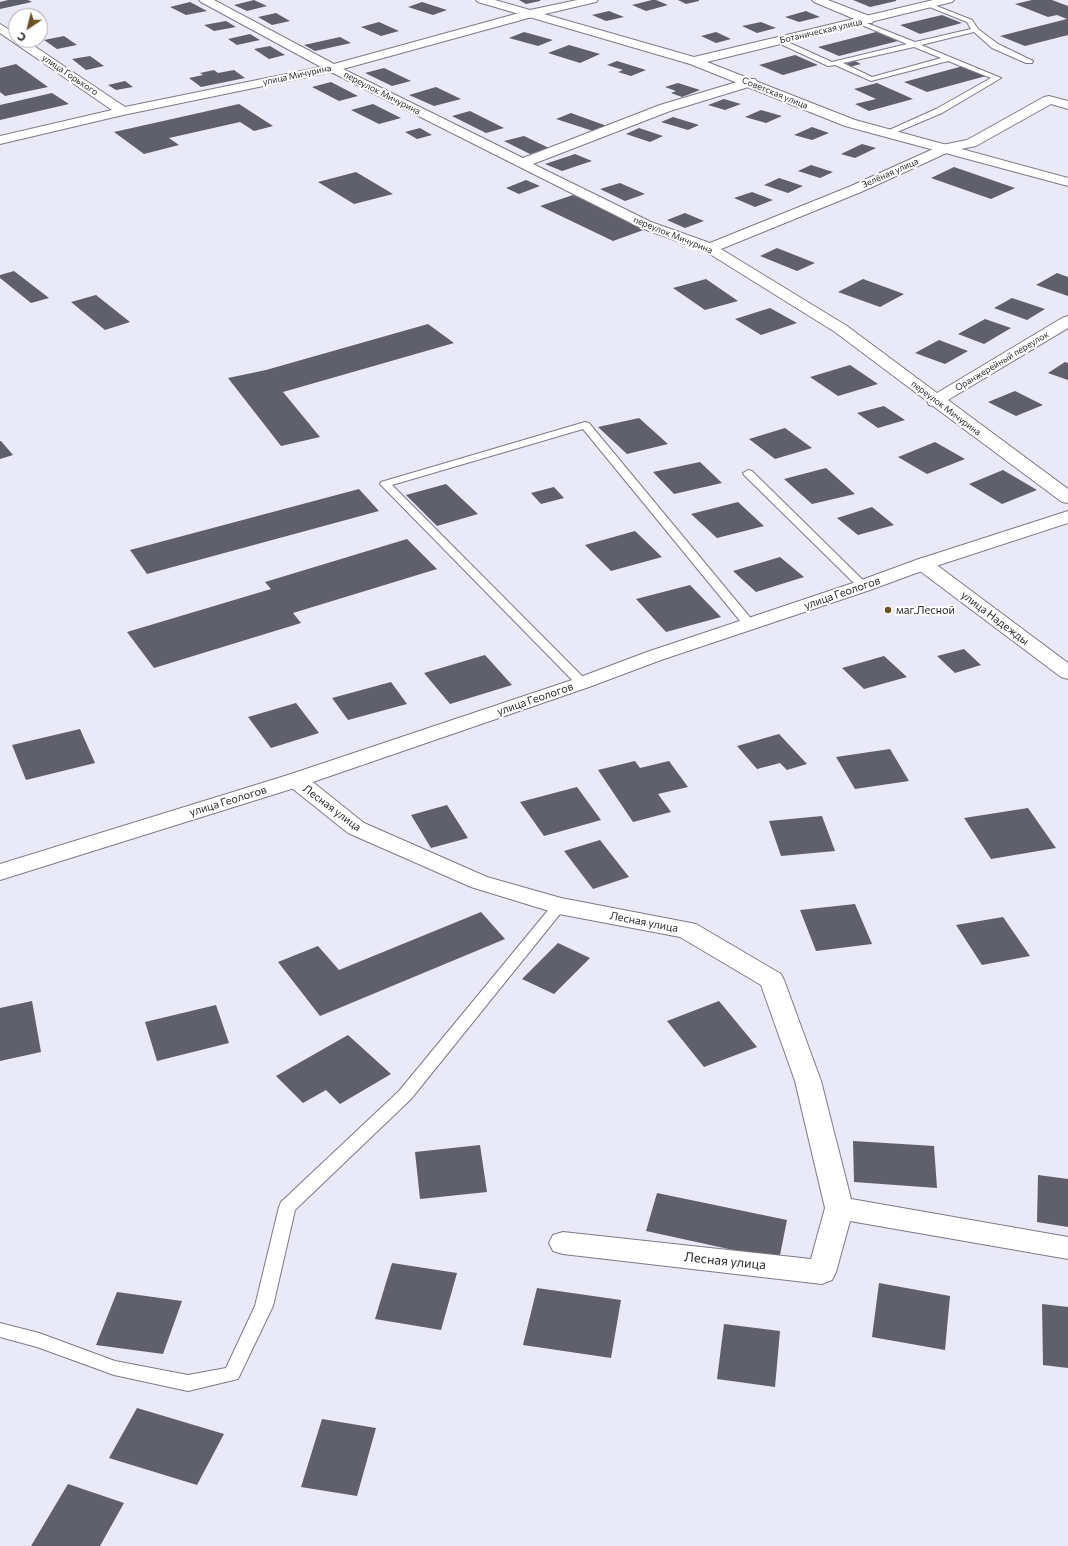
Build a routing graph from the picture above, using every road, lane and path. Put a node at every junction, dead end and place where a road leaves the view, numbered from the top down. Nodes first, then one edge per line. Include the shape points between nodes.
1 (205, 0) edge
2 (482, 0) edge
3 (592, 0) edge
4 (818, 0) edge
5 (948, 0) edge
6 (929, 5) junction
7 (530, 14) junction
8 (864, 21) junction
9 (975, 30) junction
10 (778, 41) junction
11 (914, 44) junction
12 (29, 48) edge
13 (949, 58) junction
14 (694, 61) junction
15 (1029, 61) dead end
16 (836, 63) junction
17 (333, 68) junction
18 (751, 82) junction
19 (1068, 105) edge
20 (123, 111) junction
21 (890, 133) junction
22 (0, 140) edge
23 (947, 148) junction
24 (523, 163) junction
25 (1068, 182) edge
26 (710, 248) junction
27 (1068, 321) edge
28 (935, 401) junction
29 (748, 473) dead end
30 (1068, 498) edge
31 (1068, 517) edge
32 (922, 564) junction
33 (863, 586) junction
34 (749, 624) junction
35 (1068, 673) edge
36 (582, 683) junction
37 (296, 780) junction
38 (0, 872) edge
39 (559, 906) junction
40 (839, 1208) junction
41 (563, 1243) dead end
42 (1068, 1248) edge
43 (0, 1330) edge

1 - 17 street, переулок Мичурина
2 - 7 street, Советская улица
3 - 7 street, улица Мичурина
4 - 8 street
5 - 6 street, Ботаническая улица
6 - 8 street, Ботаническая улица
6 - 9 lane via 970,21
7 - 14 street, Советская улица
7 - 17 street, улица Мичурина
8 - 10 street, Ботаническая улица
8 - 11 lane
9 - 11 lane
9 - 15 lane via 995,46
10 - 14 street, Ботаническая улица
10 - 16 lane via 831,64
11 - 13 lane
11 - 16 lane
12 - 20 street, улица Горького
13 - 16 lane via 871,79
13 - 21 lane via 997,78 939,111
14 - 18 street, Советская улица
17 - 20 street, улица Мичурина
17 - 24 street, переулок Мичурина
18 - 21 street, Советская улица via 850,122
18 - 24 street via 665,108
19 - 23 street, Зелёная улица via 1049,100 971,144
20 - 22 street, улица Мичурина
21 - 23 street, Советская улица
23 - 25 street, Советская улица
23 - 26 street, Зелёная улица via 856,189
24 - 26 street, переулок Мичурина via 646,225
26 - 28 street, переулок Мичурина via 841,329
27 - 28 street, Оранжерейный переулок
28 - 30 street, переулок Мичурина
29 - 33 lane
31 - 32 street, улица Геологов
32 - 33 street, улица Геологов
32 - 35 street, улица Надежды
33 - 34 street, улица Геологов
34 - 36 street, улица Геологов
34 - 36 lane via 585,425 385,484
36 - 37 street, улица Геологов
37 - 38 street, улица Геологов
37 - 39 street, Лесная улица via 356,828 479,882
39 - 40 street, Лесная улица via 687,930 772,980 808,1081
39 - 43 lane via 405,1095 287,1207 264,1306 232,1374 188,1383 114,1368 39,1340
40 - 41 street, Лесная улица via 822,1272
40 - 42 street

